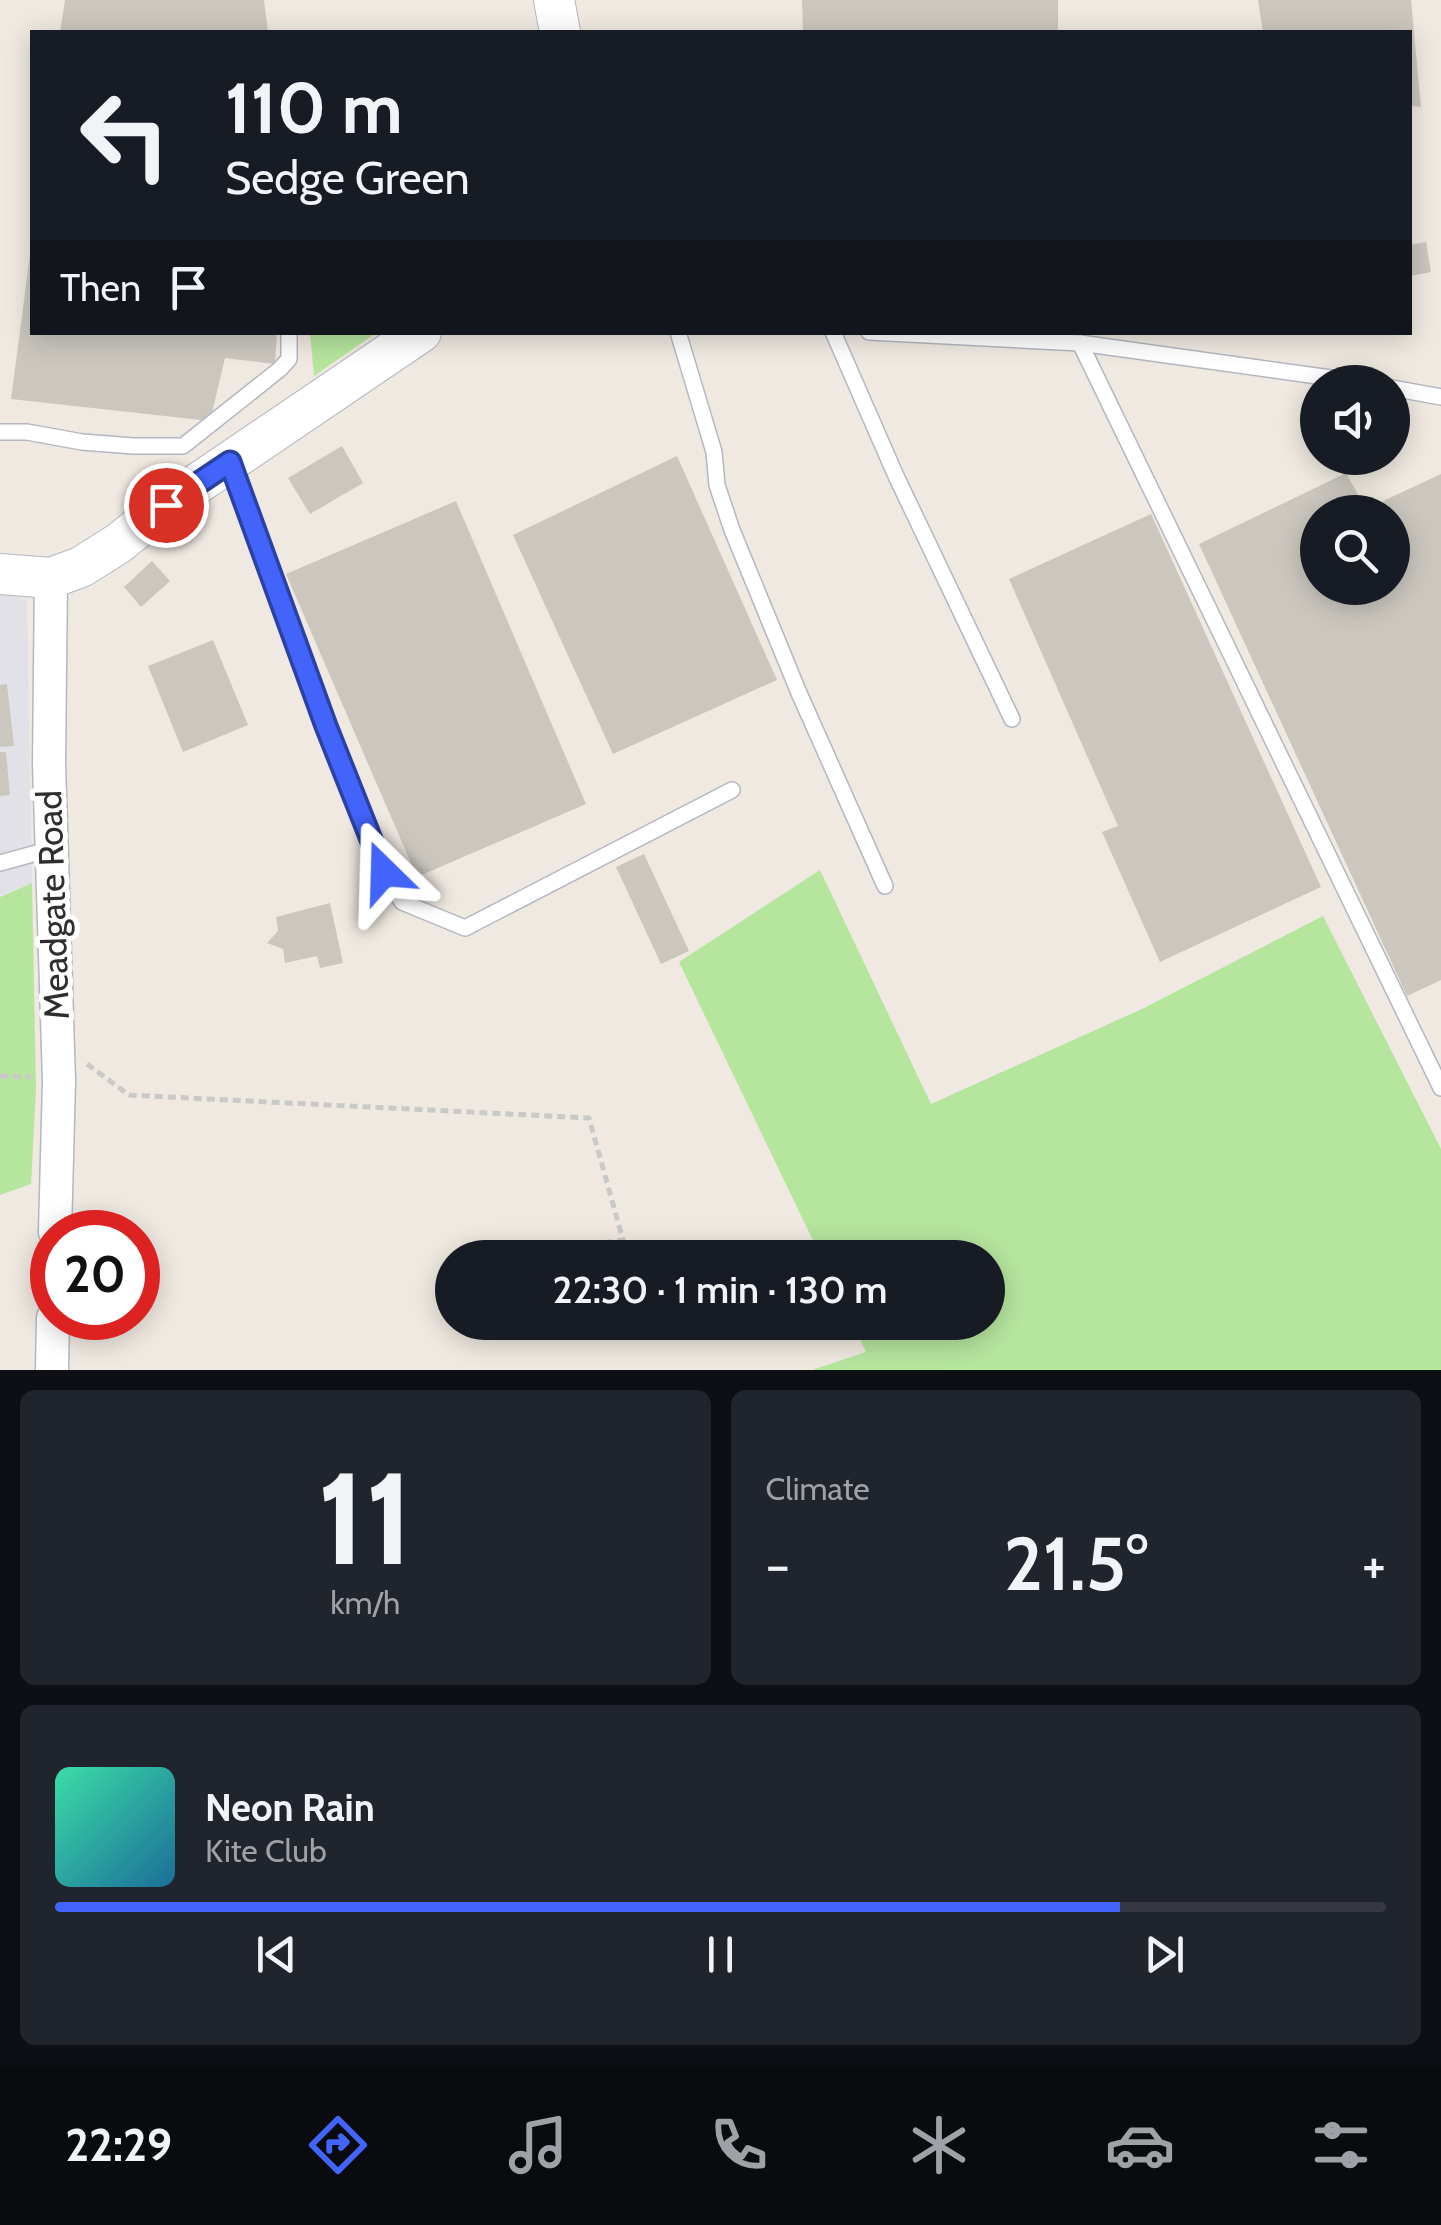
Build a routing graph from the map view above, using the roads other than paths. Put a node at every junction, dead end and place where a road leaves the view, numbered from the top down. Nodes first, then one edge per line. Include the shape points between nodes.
1 (554, 0) edge
2 (560, 30) edge
3 (289, 335) edge
4 (417, 335) edge
5 (679, 335) edge
6 (834, 335) edge
7 (926, 335) edge
8 (1080, 343) junction
9 (1300, 374) edge
10 (1410, 391) edge
11 (1441, 397) edge
12 (0, 432) edge
13 (230, 462) junction
14 (1, 578) edge
15 (51, 578) junction
16 (1012, 719) dead end
17 (732, 790) dead end
18 (50, 849) junction
19 (0, 862) edge
20 (885, 886) dead end
21 (1441, 1088) edge
22 (56, 1210) edge
23 (52, 1340) edge
24 (52, 1370) edge

1 - 2 street
3 - 12 lane via 288,359 280,369 183,446
4 - 13 street
5 - 20 lane via 732,530
6 - 16 lane
7 - 8 lane
8 - 9 lane
8 - 21 lane
10 - 11 lane
13 - 15 street via 81,567
13 - 17 lane via 333,744 402,902 465,928
14 - 15 street
15 - 18 street, Meadgate Road
18 - 19 lane
18 - 22 street, Meadgate Road
23 - 24 street

